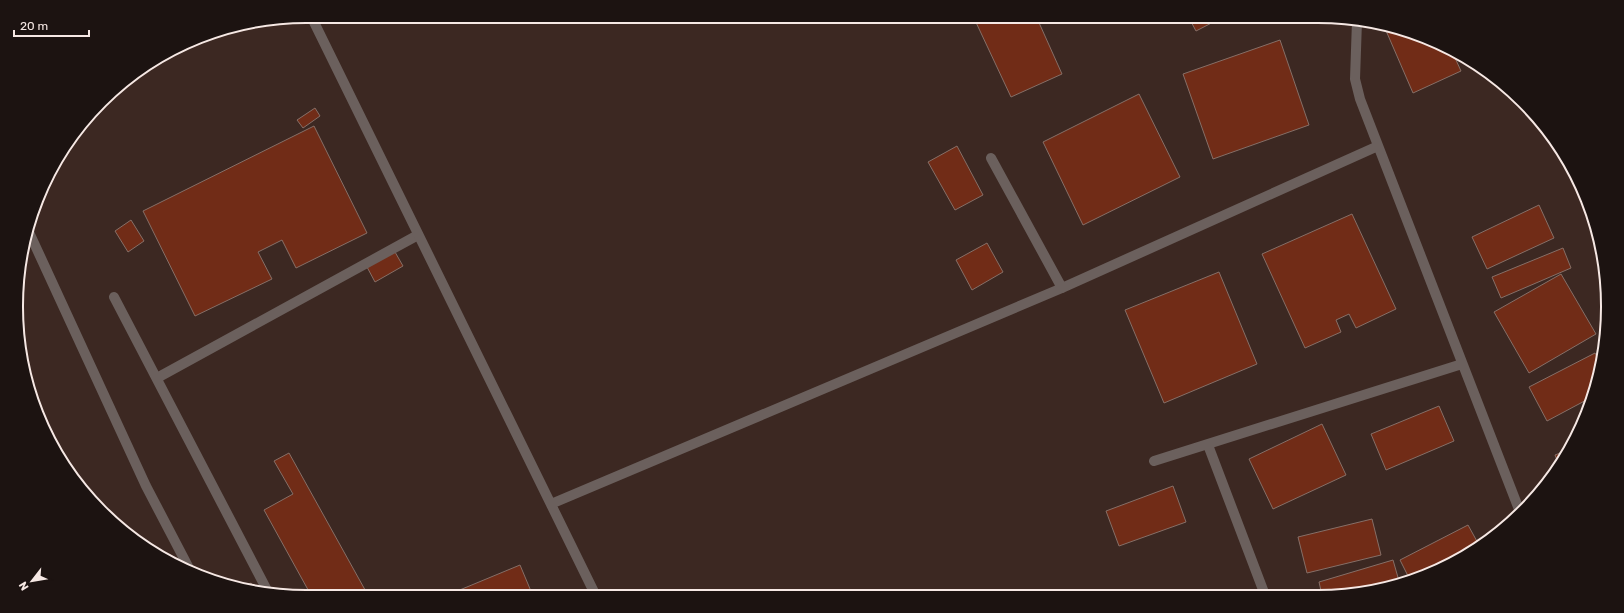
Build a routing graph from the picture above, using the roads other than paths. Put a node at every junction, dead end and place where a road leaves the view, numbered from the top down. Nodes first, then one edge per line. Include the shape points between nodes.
1 (314, 23) edge
2 (1357, 25) edge
3 (1378, 146) junction
4 (991, 158) dead end
5 (418, 235) junction
6 (32, 238) edge
7 (1062, 288) junction
8 (114, 297) dead end
9 (1462, 364) junction
10 (156, 378) junction
11 (1208, 445) junction
12 (1154, 461) dead end
13 (551, 504) junction
14 (1518, 507) edge
15 (186, 563) edge
16 (266, 587) edge
17 (593, 590) edge
18 (1263, 590) edge

1 - 5 street
2 - 3 street via 1355,78
3 - 7 street
3 - 9 street
4 - 7 street
5 - 10 street
5 - 13 street
6 - 15 street via 146,486
7 - 13 street
8 - 10 street
9 - 11 street
9 - 14 street
10 - 16 street
11 - 12 street
11 - 18 street
13 - 17 street

